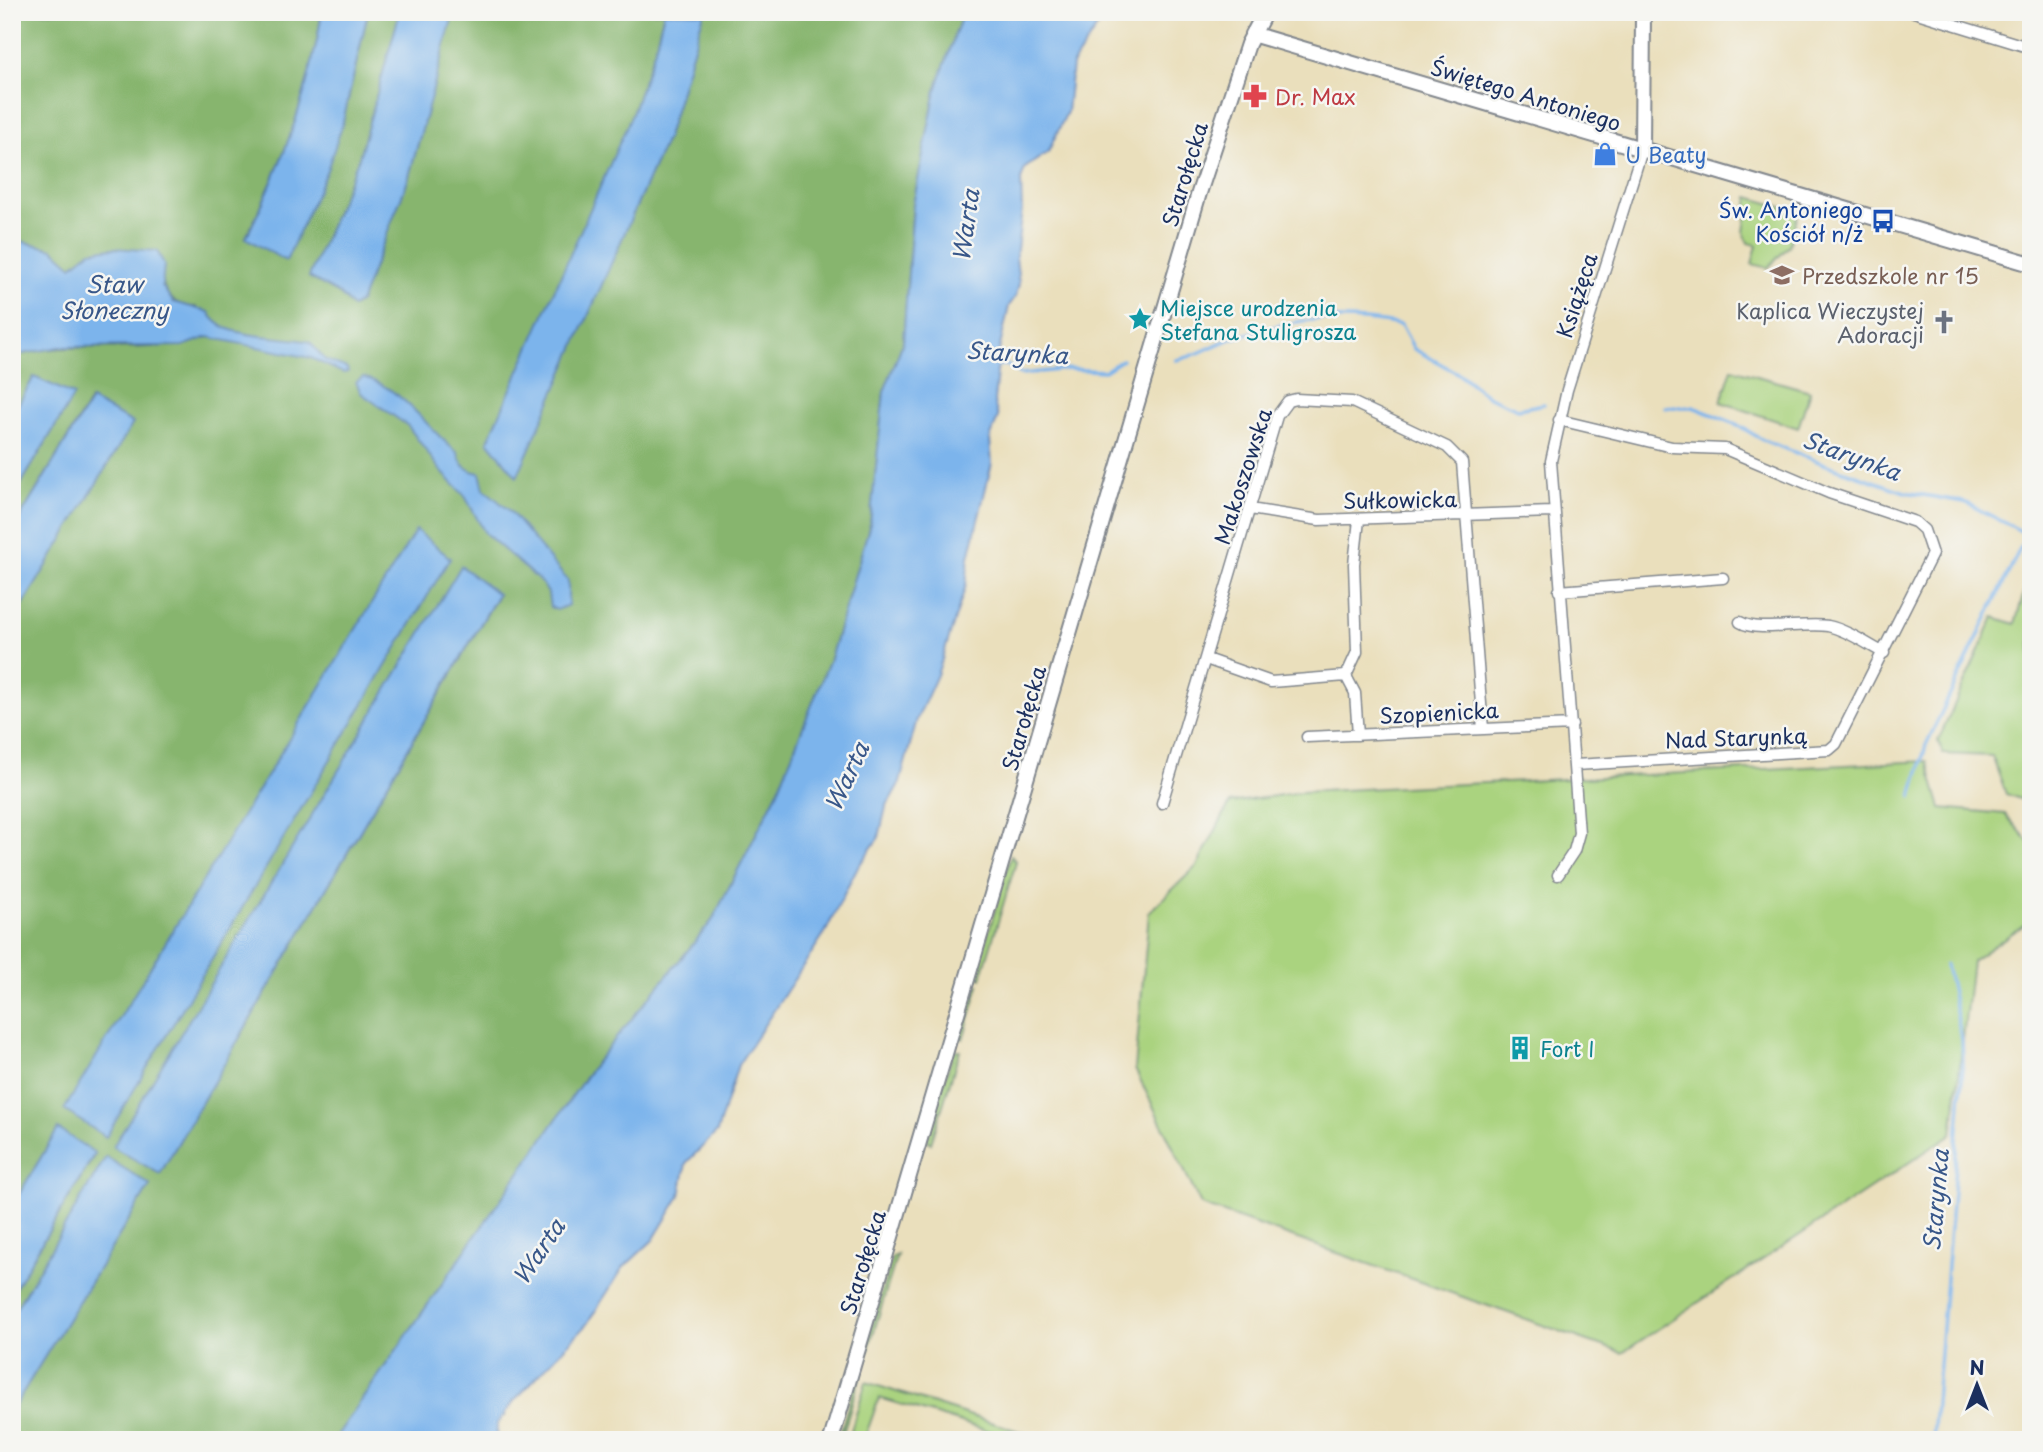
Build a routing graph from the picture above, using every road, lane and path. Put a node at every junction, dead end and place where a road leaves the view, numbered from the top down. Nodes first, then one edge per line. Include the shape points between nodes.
1 (1265, 12) edge
2 (1643, 12) edge
3 (1914, 12) edge
4 (1252, 34) junction
5 (2031, 48) edge
6 (1637, 148) junction
7 (2031, 264) edge
8 (1559, 420) junction
9 (1250, 509) junction
10 (1552, 512) junction
11 (1466, 517) junction
12 (1359, 520) junction
13 (1723, 578) dead end
14 (1559, 591) junction
15 (1740, 622) dead end
16 (1884, 653) junction
17 (1206, 659) junction
18 (1346, 676) junction
19 (1572, 725) junction
20 (1483, 729) junction
21 (1358, 735) junction
22 (1307, 737) dead end
23 (1575, 765) junction
24 (1162, 803) dead end
25 (1559, 875) dead end
26 (831, 1440) edge

1 - 4 street, Starołęcka
2 - 6 street, Książęca
3 - 5 street
4 - 6 street, Świętego Antoniego
4 - 26 street, Starołęcka via 1199,193
6 - 7 street, Świętego Antoniego
6 - 8 street, Książęca
8 - 10 street, Książęca via 1551,461
8 - 16 street, Nad Starynką via 1672,447 1726,449 1822,490 1918,523 1931,558
9 - 11 street, Makoszowska via 1277,416 1289,401 1305,398 1352,402 1457,454 1465,471
9 - 12 street, Sułkowicka via 1297,519
9 - 17 street, Makoszowska
10 - 11 street, Sułkowicka
10 - 14 street, Książęca
11 - 12 street, Sułkowicka
11 - 20 street, Makoszowska
12 - 18 street via 1354,564 1357,652
13 - 14 street
14 - 19 street, Książęca
15 - 16 street via 1751,627 1829,626
16 - 23 street, Nad Starynką via 1829,750
17 - 18 street via 1270,682
17 - 24 street, Makoszowska
18 - 21 street via 1355,694
19 - 20 street, Szopienicka
19 - 23 street, Książęca
20 - 21 street, Szopienicka
21 - 22 street, Szopienicka
23 - 25 street, Książęca via 1579,832

